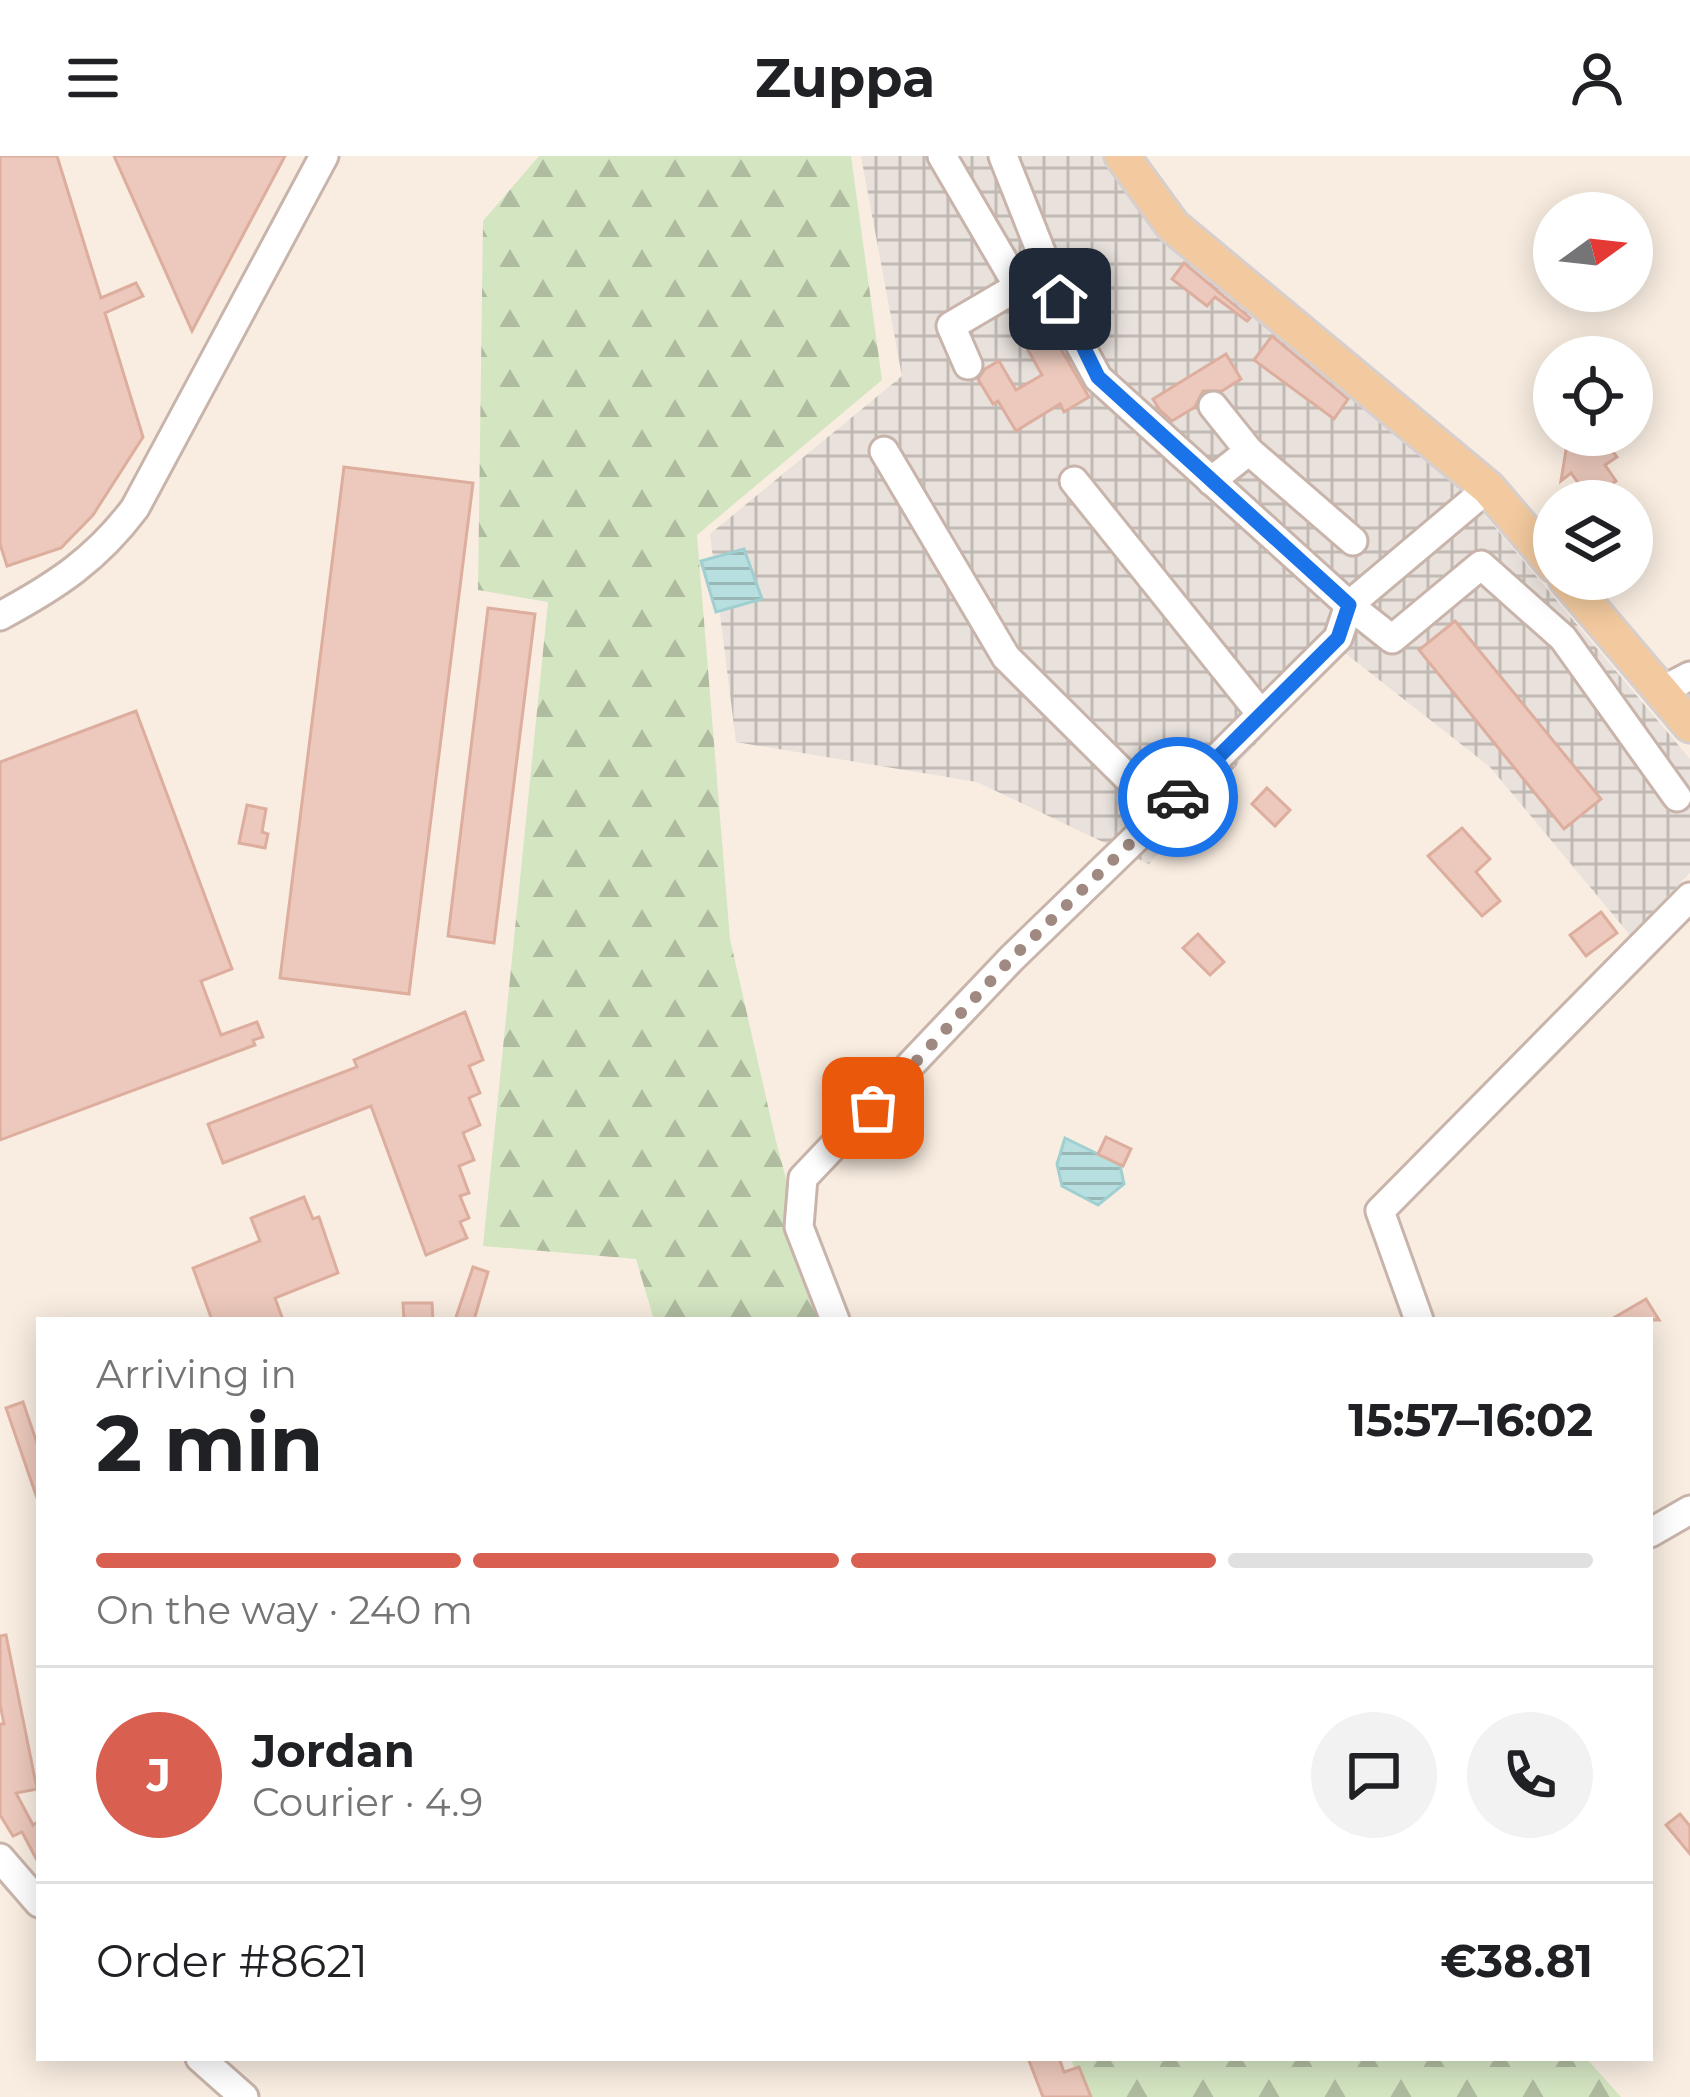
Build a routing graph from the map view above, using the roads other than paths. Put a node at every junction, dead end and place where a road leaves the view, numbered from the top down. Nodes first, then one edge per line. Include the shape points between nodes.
1 (324, 156) edge
2 (942, 156) edge
3 (1003, 156) edge
4 (1122, 156) edge
5 (1048, 269) junction
6 (1018, 286) junction
7 (968, 365) dead end
8 (1213, 406) dead end
9 (884, 451) dead end
10 (1249, 451) junction
11 (1075, 481) dead end
12 (1211, 482) junction
13 (1488, 488) junction
14 (1533, 540) edge
15 (1354, 541) dead end
16 (1588, 600) edge
17 (1349, 605) junction
18 (0, 616) edge
19 (1676, 683) edge
20 (1261, 714) junction
21 (1690, 725) edge
22 (1677, 797) dead end
23 (1166, 809) junction
24 (1690, 897) edge
25 (834, 1317) edge
26 (1418, 1317) edge
27 (1690, 1510) edge
28 (1653, 1531) edge
29 (0, 1858) edge
30 (36, 1900) edge
31 (203, 2061) edge
32 (244, 2097) edge

1 - 18 street via 135,508 94,555
2 - 6 street
3 - 5 street
4 - 13 main road via 1173,226
5 - 6 street
5 - 12 street via 1098,377
6 - 7 street via 951,326
8 - 10 street
9 - 23 street via 1006,657
10 - 12 street
10 - 15 street
11 - 20 street
12 - 17 street
13 - 14 main road
13 - 17 street
16 - 19 main road
17 - 20 street via 1338,638
17 - 22 street via 1392,639 1481,565 1564,638
19 - 21 main road
20 - 23 street
23 - 25 street via 803,1178 800,1227
24 - 26 street via 1380,1211
27 - 28 street
29 - 30 street
31 - 32 street

